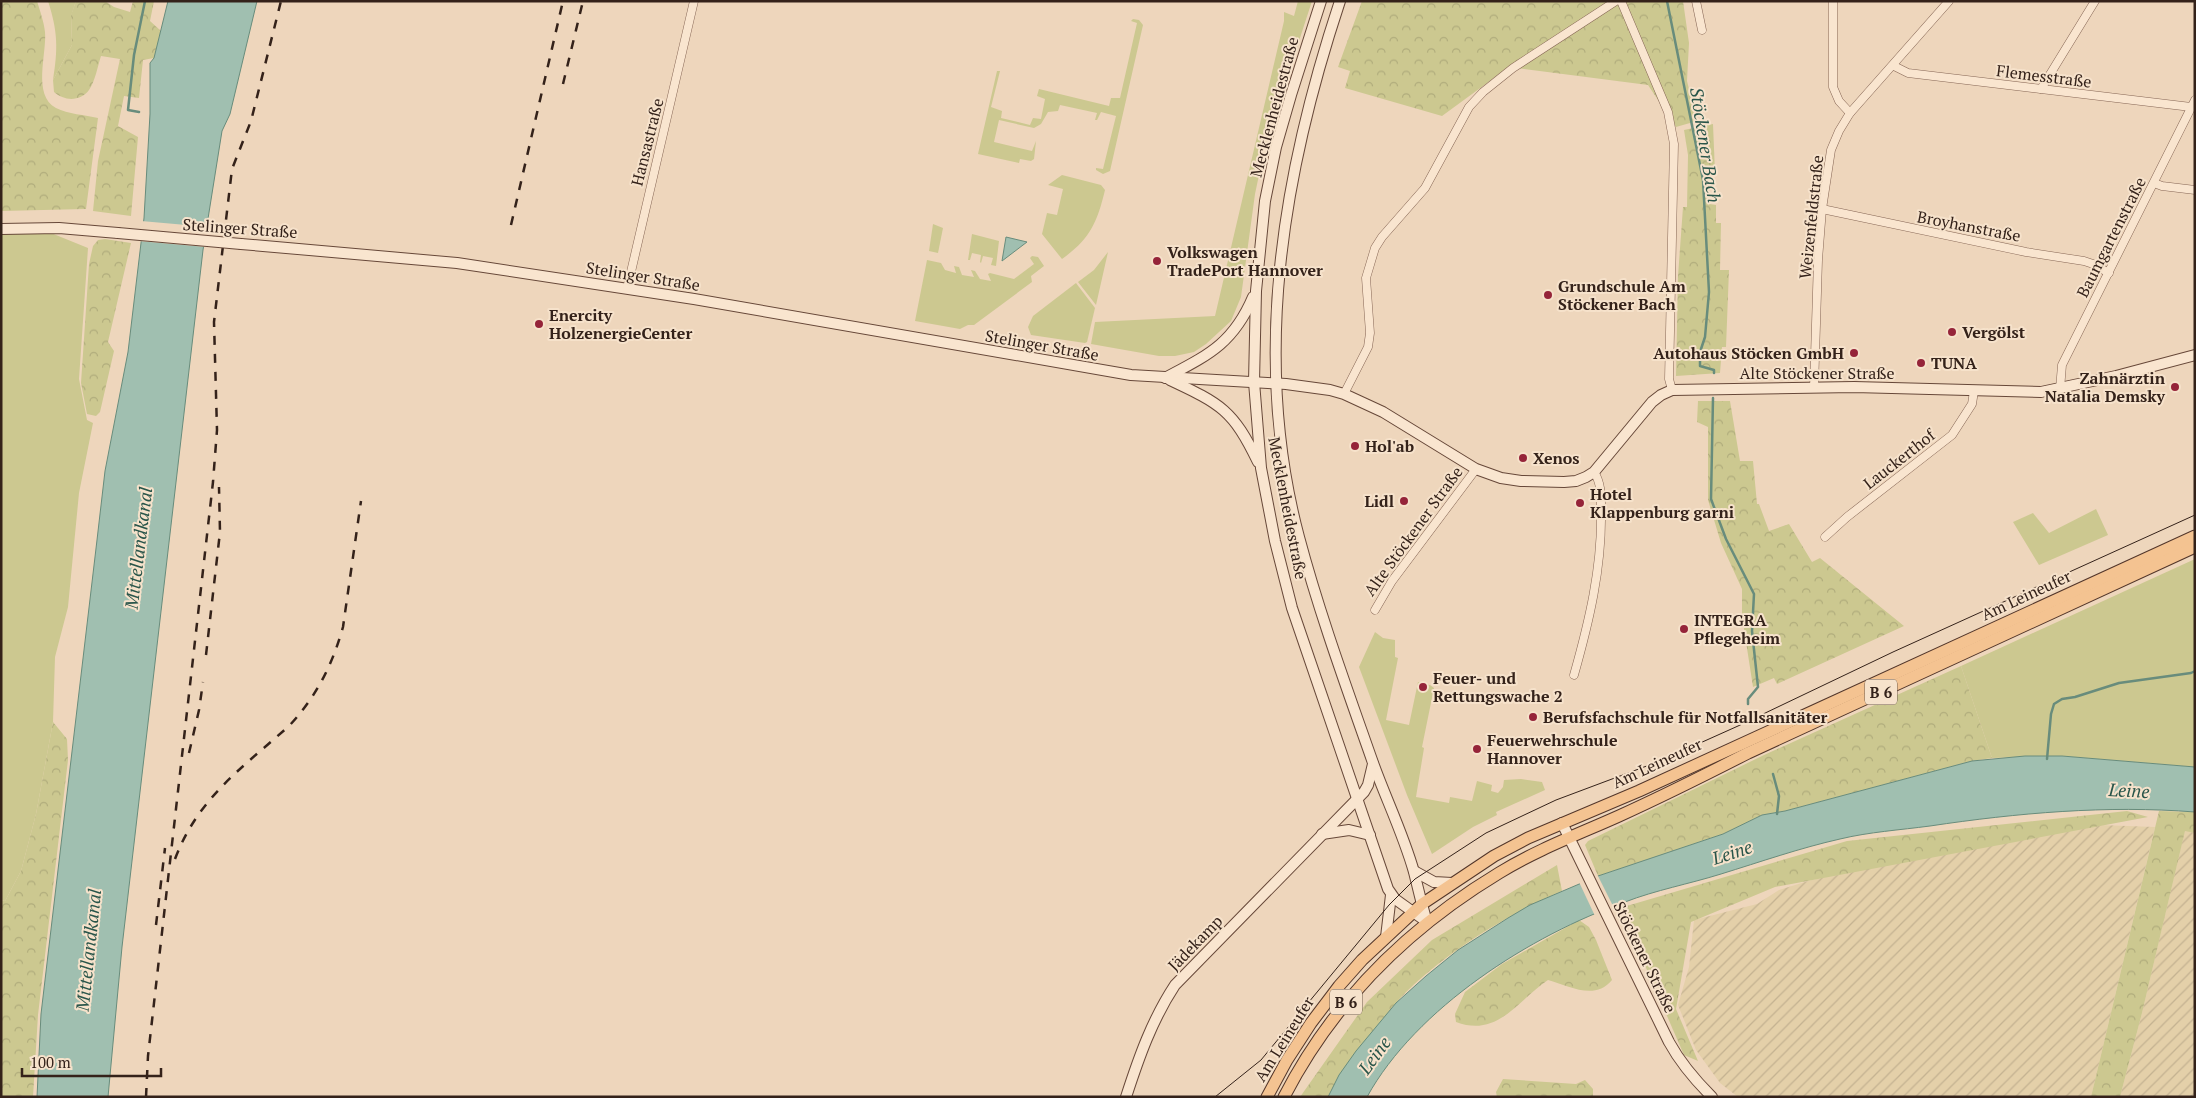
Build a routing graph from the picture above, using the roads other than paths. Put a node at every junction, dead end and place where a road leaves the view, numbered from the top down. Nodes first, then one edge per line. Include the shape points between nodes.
1 (694, 1) edge
2 (1321, 1) edge
3 (1340, 1) edge
4 (1616, 1) edge
5 (1621, 1) edge
6 (1696, 1) edge
7 (1832, 1) edge
8 (1949, 1) edge
9 (2095, 1) edge
10 (1702, 30) dead end
11 (1894, 66) junction
12 (2040, 90) junction
13 (2193, 104) edge
14 (1850, 113) junction
15 (2154, 183) junction
16 (2195, 190) edge
17 (1822, 209) junction
18 (1, 229) edge
19 (2109, 273) junction
20 (627, 289) junction
21 (1256, 291) junction
22 (2195, 355) edge
23 (1164, 378) junction
24 (1254, 382) junction
25 (1277, 384) junction
26 (1814, 388) junction
27 (2060, 389) junction
28 (1672, 390) junction
29 (1974, 391) junction
30 (1344, 394) junction
31 (1261, 468) junction
32 (1476, 469) junction
33 (1594, 472) junction
34 (2195, 536) edge
35 (1825, 537) dead end
36 (2195, 548) edge
37 (1375, 610) dead end
38 (1574, 674) dead end
39 (1373, 763) junction
40 (1357, 798) junction
41 (1562, 823) junction
42 (1322, 834) junction
43 (1370, 835) junction
44 (1569, 838) junction
45 (1414, 872) junction
46 (1452, 883) junction
47 (1391, 895) junction
48 (1422, 904) junction
49 (1411, 913) junction
50 (1427, 922) junction
51 (1386, 937) junction
52 (1126, 1097) edge
53 (1266, 1097) edge
54 (1284, 1097) edge
55 (1712, 1097) edge

1 - 20 street, Hansastraße
2 - 21 main road, Mecklenheidestraße via 1276,147 1265,201
3 - 25 main road, Mecklenheidestraße via 1322,57 1287,202 1277,302
4 - 30 street via 1507,72 1469,107 1424,188 1375,248 1366,278 1368,348
5 - 28 street via 1668,112 1672,131 1675,161 1669,379
6 - 10 street
7 - 14 street via 1832,87
8 - 11 street, Weizenfeldstraße
9 - 12 street
11 - 12 street, Flemesstraße via 1908,72
11 - 14 street, Weizenfeldstraße
12 - 13 street, Flemesstraße
13 - 15 street, Baumgartenstraße
14 - 17 street, Weizenfeldstraße via 1831,150
15 - 16 street
15 - 19 street, Baumgartenstraße
17 - 19 street, Broyhanstraße via 2093,264
17 - 26 street, Weizenfeldstraße
18 - 20 main road, Stelinger Straße, bridge via 50,228 118,233 456,263
19 - 27 street, Baumgartenstraße via 2062,365
20 - 23 main road, Stelinger Straße via 1108,372
21 - 23 main road via 1244,318 1217,348
21 - 24 main road, Mecklenheidestraße
22 - 27 main road, Alte Stöckener Straße
23 - 24 main road, Stelinger Straße
23 - 31 main road via 1204,396 1229,413 1244,432
24 - 25 main road, Stelinger Straße
24 - 31 main road, Mecklenheidestraße
25 - 30 main road, Alte Stöckener Straße via 1315,387
25 - 39 main road, Mecklenheidestraße via 1284,460 1298,535
26 - 28 main road, Alte Stöckener Straße
26 - 29 main road, Alte Stöckener Straße
27 - 29 main road, Alte Stöckener Straße via 2041,392
28 - 33 main road, Alte Stöckener Straße via 1652,402
29 - 35 street, Lauckerthof via 1972,404 1952,435
30 - 32 main road, Alte Stöckener Straße via 1400,421
31 - 40 main road, Mecklenheidestraße via 1292,608
32 - 33 main road, Alte Stöckener Straße via 1501,478 1539,482 1576,481
32 - 37 street, Alte Stöckener Straße via 1392,581
33 - 38 street via 1600,486 1600,554 1589,617
34 - 41 main road, Am Leineufer / B 6 via 1639,791
36 - 44 main road, Am Leineufer / B 6
39 - 40 main road, Jädekamp via 1368,784
39 - 45 main road, Mecklenheidestraße
40 - 42 main road, Jädekamp
40 - 43 main road, Mecklenheidestraße
41 - 44 main road, Stöckener Straße
41 - 46 main road, Am Leineufer / B 6 via 1494,856
42 - 43 main road via 1349,830
42 - 52 main road, Jädekamp via 1175,985 1159,1008
43 - 47 main road, Mecklenheidestraße
44 - 50 main road, Am Leineufer / B 6 via 1500,872
44 - 55 main road, Stöckener Straße via 1681,1063
45 - 46 main road via 1434,882
45 - 48 main road, Mecklenheidestraße
46 - 48 main road, Am Leineufer / B 6
47 - 49 main road, Mecklenheidestraße
47 - 51 main road
48 - 49 main road, Am Leineufer / B 6
48 - 50 main road, Mecklenheidestraße
49 - 50 main road, Mecklenheidestraße
49 - 51 main road, Am Leineufer / B 6
50 - 54 main road, Am Leineufer / B 6 via 1373,970 1350,997 1308,1054
51 - 53 main road, Am Leineufer / B 6 via 1338,986 1310,1023

